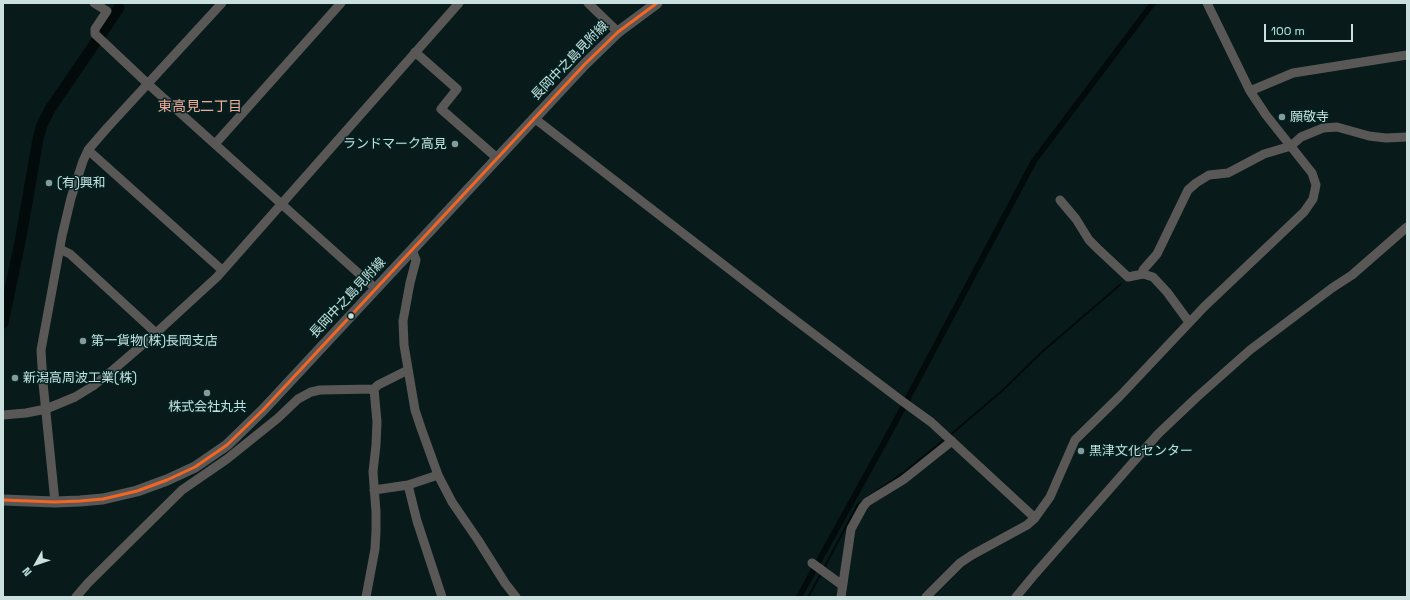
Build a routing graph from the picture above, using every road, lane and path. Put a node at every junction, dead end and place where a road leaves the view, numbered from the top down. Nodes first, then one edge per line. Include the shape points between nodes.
1 (94, 3) edge
2 (341, 3) edge
3 (459, 3) edge
4 (588, 3) edge
5 (657, 3) edge
6 (1207, 3) edge
7 (217, 5) edge
8 (618, 32) junction
9 (415, 52) junction
10 (1407, 55) edge
11 (148, 84) junction
12 (1250, 91) junction
13 (534, 118) junction
14 (1407, 137) edge
15 (215, 144) junction
16 (1291, 146) junction
17 (88, 150) junction
18 (497, 158) junction
19 (1060, 200) dead end
20 (281, 204) junction
21 (1407, 227) edge
22 (60, 249) junction
23 (412, 250) junction
24 (222, 270) junction
25 (1143, 274) junction
26 (376, 289) junction
27 (1189, 322) junction
28 (156, 333) junction
29 (408, 370) junction
30 (374, 389) junction
31 (46, 409) junction
32 (3, 415) edge
33 (952, 440) junction
34 (183, 473) junction
35 (438, 474) junction
36 (408, 485) junction
37 (186, 487) junction
38 (374, 490) junction
39 (3, 500) edge
40 (55, 502) junction
41 (1035, 518) junction
42 (812, 563) dead end
43 (842, 585) junction
44 (76, 597) edge
45 (366, 597) edge
46 (442, 597) edge
47 (516, 597) edge
48 (841, 597) edge
49 (926, 597) edge
50 (1016, 597) edge

1 - 11 street via 107,11 95,29 95,34
2 - 15 street
3 - 9 street
4 - 8 street
5 - 8 main road, 長岡中之島見附線
6 - 12 street
7 - 11 street
8 - 13 main road, 長岡中之島見附線
9 - 18 street via 457,89 441,109
9 - 20 street
10 - 12 street via 1293,73
11 - 15 street
11 - 17 street
12 - 16 street
13 - 18 main road, 長岡中之島見附線
13 - 33 street
14 - 16 street via 1369,136 1330,127 1306,135
15 - 20 street
16 - 25 street via 1264,154 1228,173 1210,175 1188,190 1157,254 1143,270
16 - 27 street via 1315,179 1315,194 1310,204
17 - 22 street via 71,198
17 - 24 street
18 - 23 main road, 長岡中之島見附線
19 - 25 street via 1089,240 1128,277
20 - 24 street
20 - 26 street
21 - 50 street via 1352,275 1250,350 1158,434
22 - 28 street via 70,254
22 - 31 street via 41,350
23 - 26 main road, 長岡中之島見附線
23 - 29 street via 416,260 404,321
24 - 28 street
25 - 27 street via 1153,277 1162,286
26 - 34 main road, 長岡中之島見附線 via 241,432 214,454
27 - 41 street via 1075,440 1050,497
28 - 31 street via 93,386
29 - 30 street
29 - 35 street via 421,428
30 - 37 street via 320,390 305,395 227,459
30 - 38 street via 377,422
31 - 32 street
31 - 40 street
33 - 41 street
33 - 43 street via 903,480 862,507 851,529
34 - 37 street
34 - 40 main road, 長岡中之島見附線 via 137,491 103,499
35 - 36 street
35 - 47 street via 452,502
36 - 38 street
36 - 46 street
37 - 44 street via 102,568
38 - 45 street via 375,549
39 - 40 main road, 長岡中之島見附線
41 - 49 street via 960,563
42 - 43 street
43 - 48 street

